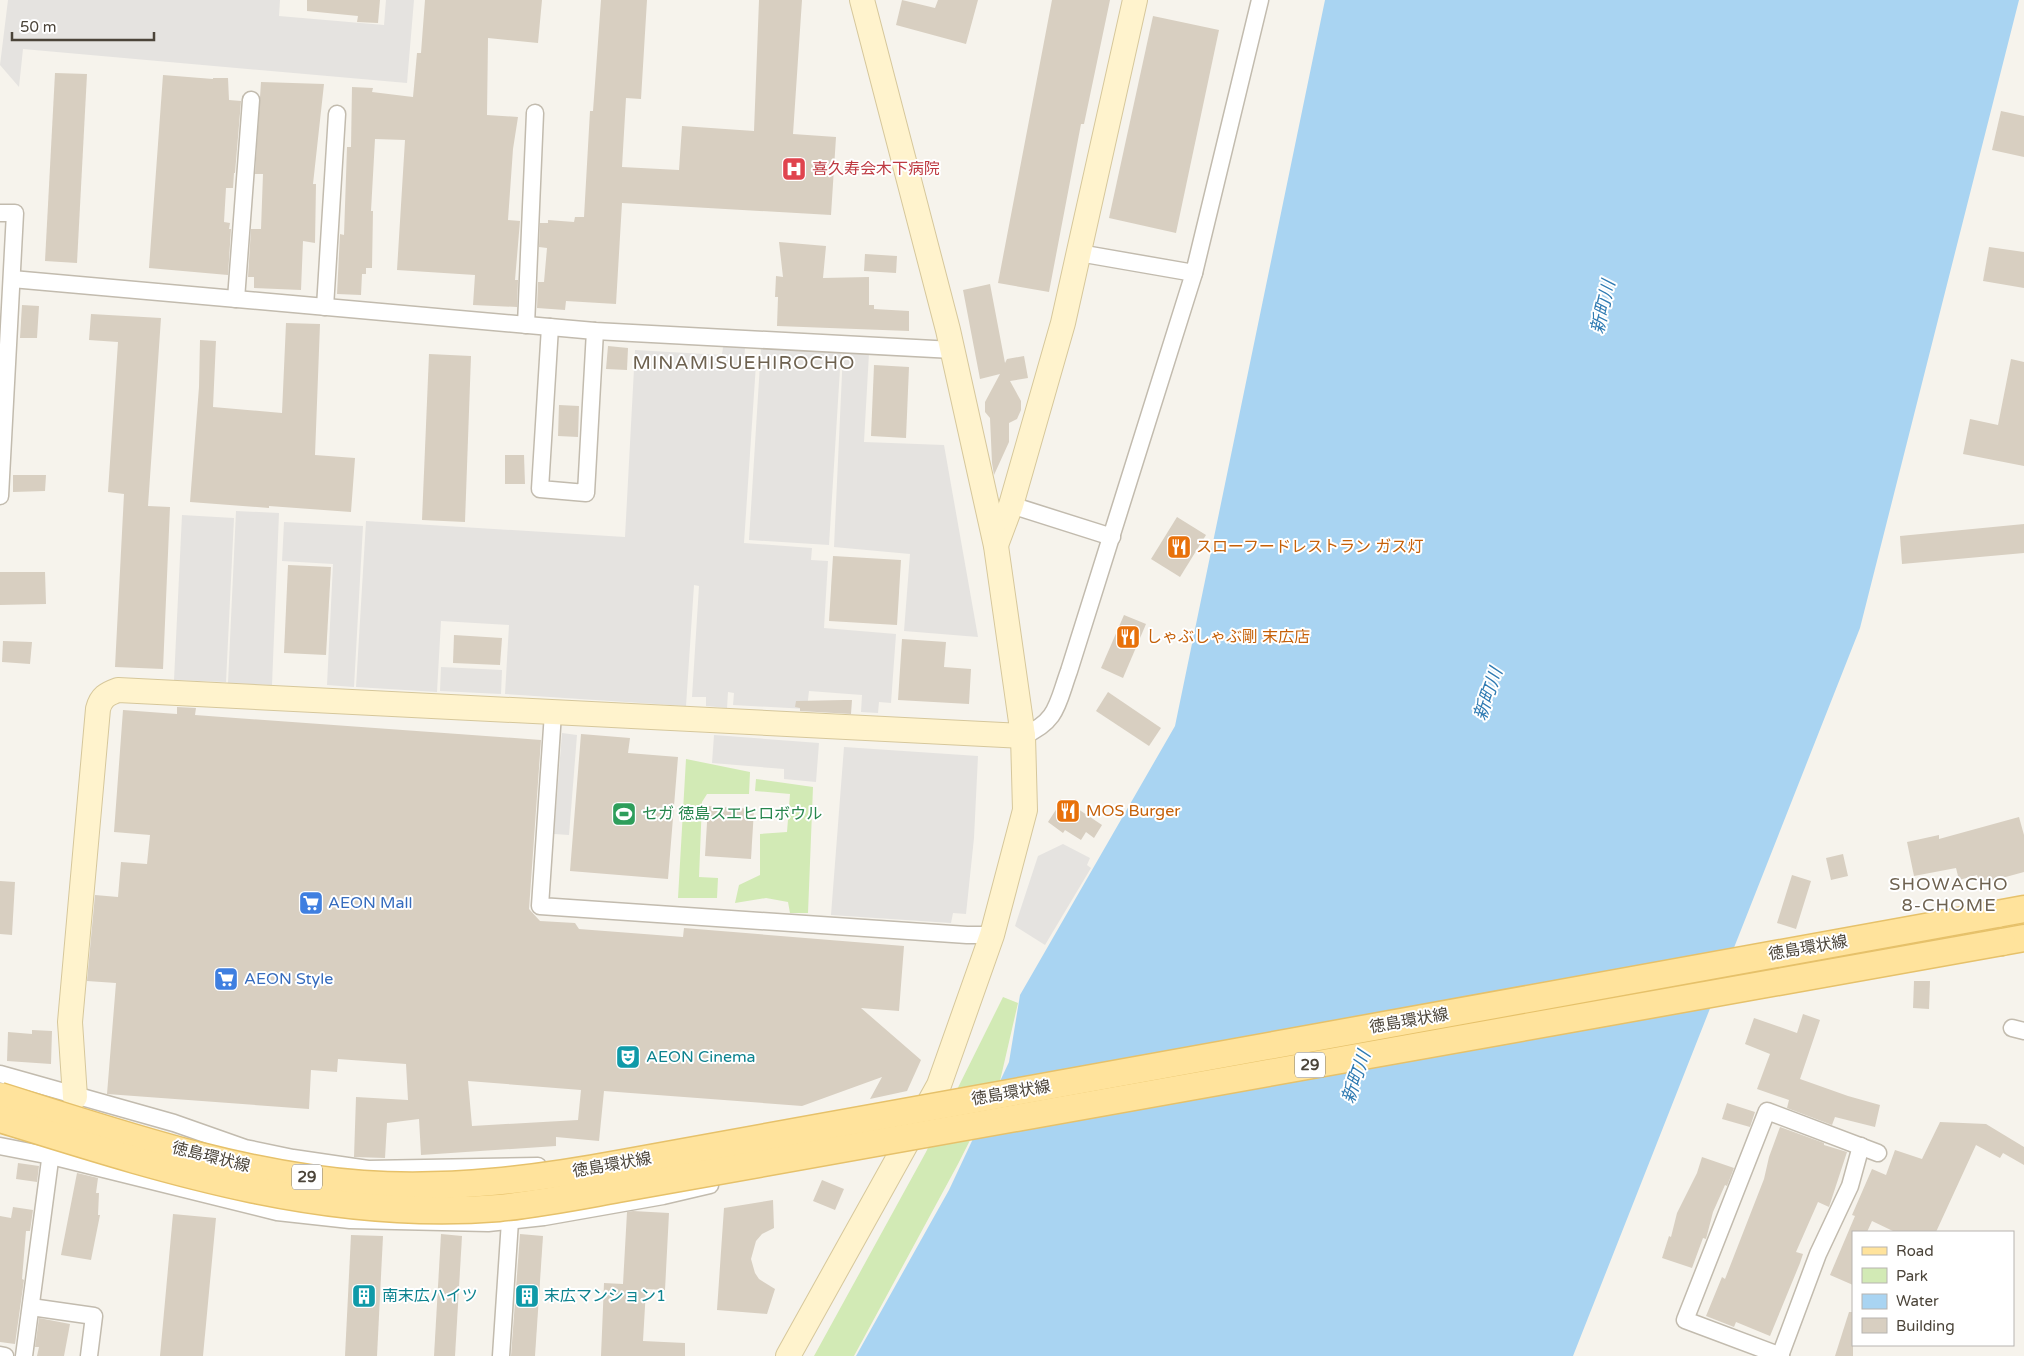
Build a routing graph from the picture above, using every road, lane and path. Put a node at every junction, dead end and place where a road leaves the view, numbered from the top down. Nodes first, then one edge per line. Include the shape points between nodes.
1 (862, 0) edge
2 (1135, 0) edge
3 (1258, 0) edge
4 (251, 100) dead end
5 (535, 113) dead end
6 (337, 114) dead end
7 (0, 213) edge
8 (1079, 253) junction
9 (1194, 273) junction
10 (12, 279) junction
11 (236, 299) junction
12 (325, 307) junction
13 (526, 325) junction
14 (550, 327) junction
15 (594, 331) junction
16 (4, 336) edge
17 (953, 350) junction
18 (1, 463) edge
19 (0, 496) edge
20 (1011, 504) junction
21 (1112, 537) junction
22 (996, 546) junction
23 (553, 713) junction
24 (1023, 736) junction
25 (2024, 909) edge
26 (992, 935) junction
27 (2024, 938) edge
28 (0, 1074) edge
29 (67, 1094) junction
30 (0, 1096) edge
31 (0, 1120) edge
32 (174, 1123) junction
33 (915, 1130) junction
34 (883, 1137) junction
35 (0, 1146) edge
36 (1861, 1146) junction
37 (653, 1152) junction
38 (1878, 1153) dead end
39 (51, 1156) junction
40 (293, 1158) junction
41 (546, 1166) junction
42 (425, 1167) junction
43 (152, 1182) junction
44 (663, 1196) junction
45 (277, 1212) junction
46 (544, 1217) junction
47 (510, 1221) junction
48 (419, 1223) junction
49 (31, 1307) junction
50 (0, 1355) edge
51 (5, 1356) edge
52 (24, 1356) edge
53 (89, 1356) edge
54 (501, 1356) edge
55 (788, 1356) edge
56 (1781, 1356) edge

1 - 17 street
2 - 8 street
3 - 9 street
4 - 11 street
5 - 13 street
6 - 12 street
7 - 10 street via 15,213
8 - 9 street
8 - 20 street via 1063,323
9 - 21 street
10 - 11 street
10 - 16 street
11 - 12 street
12 - 13 street
13 - 14 street
14 - 15 street
14 - 15 street via 540,489 586,493
15 - 17 street
16 - 18 street
17 - 22 street
18 - 19 street
20 - 21 street
20 - 22 street
21 - 24 street via 1052,718 1039,730
22 - 24 street
23 - 24 street
23 - 26 street via 540,906
23 - 29 street via 118,690 107,694 101,699 98,709 70,1022
24 - 26 street via 1025,810
25 - 30 main road, 徳島環状線 / 29, bridge via 623,1164 488,1183 363,1184 260,1169 179,1150
26 - 33 street via 939,1085
27 - 31 main road, 徳島環状線 / 29, bridge via 499,1208 370,1207 271,1194 146,1164
28 - 29 street
29 - 32 street
29 - 39 street
32 - 40 street via 245,1148
32 - 43 street
33 - 34 street
33 - 55 street
34 - 37 street via 752,1137
34 - 44 street via 760,1174
35 - 39 street
36 - 38 street
36 - 56 street via 1850,1186 1818,1254
36 - 56 street via 1767,1111 1685,1320
37 - 41 street
37 - 44 street
39 - 43 street
39 - 49 street
40 - 42 street via 368,1169
40 - 45 street
41 - 42 street
41 - 46 street
42 - 48 street
43 - 45 street
44 - 46 street
45 - 48 street
46 - 47 street
47 - 48 street
47 - 54 street
49 - 52 street
49 - 53 street via 94,1316
50 - 51 street

